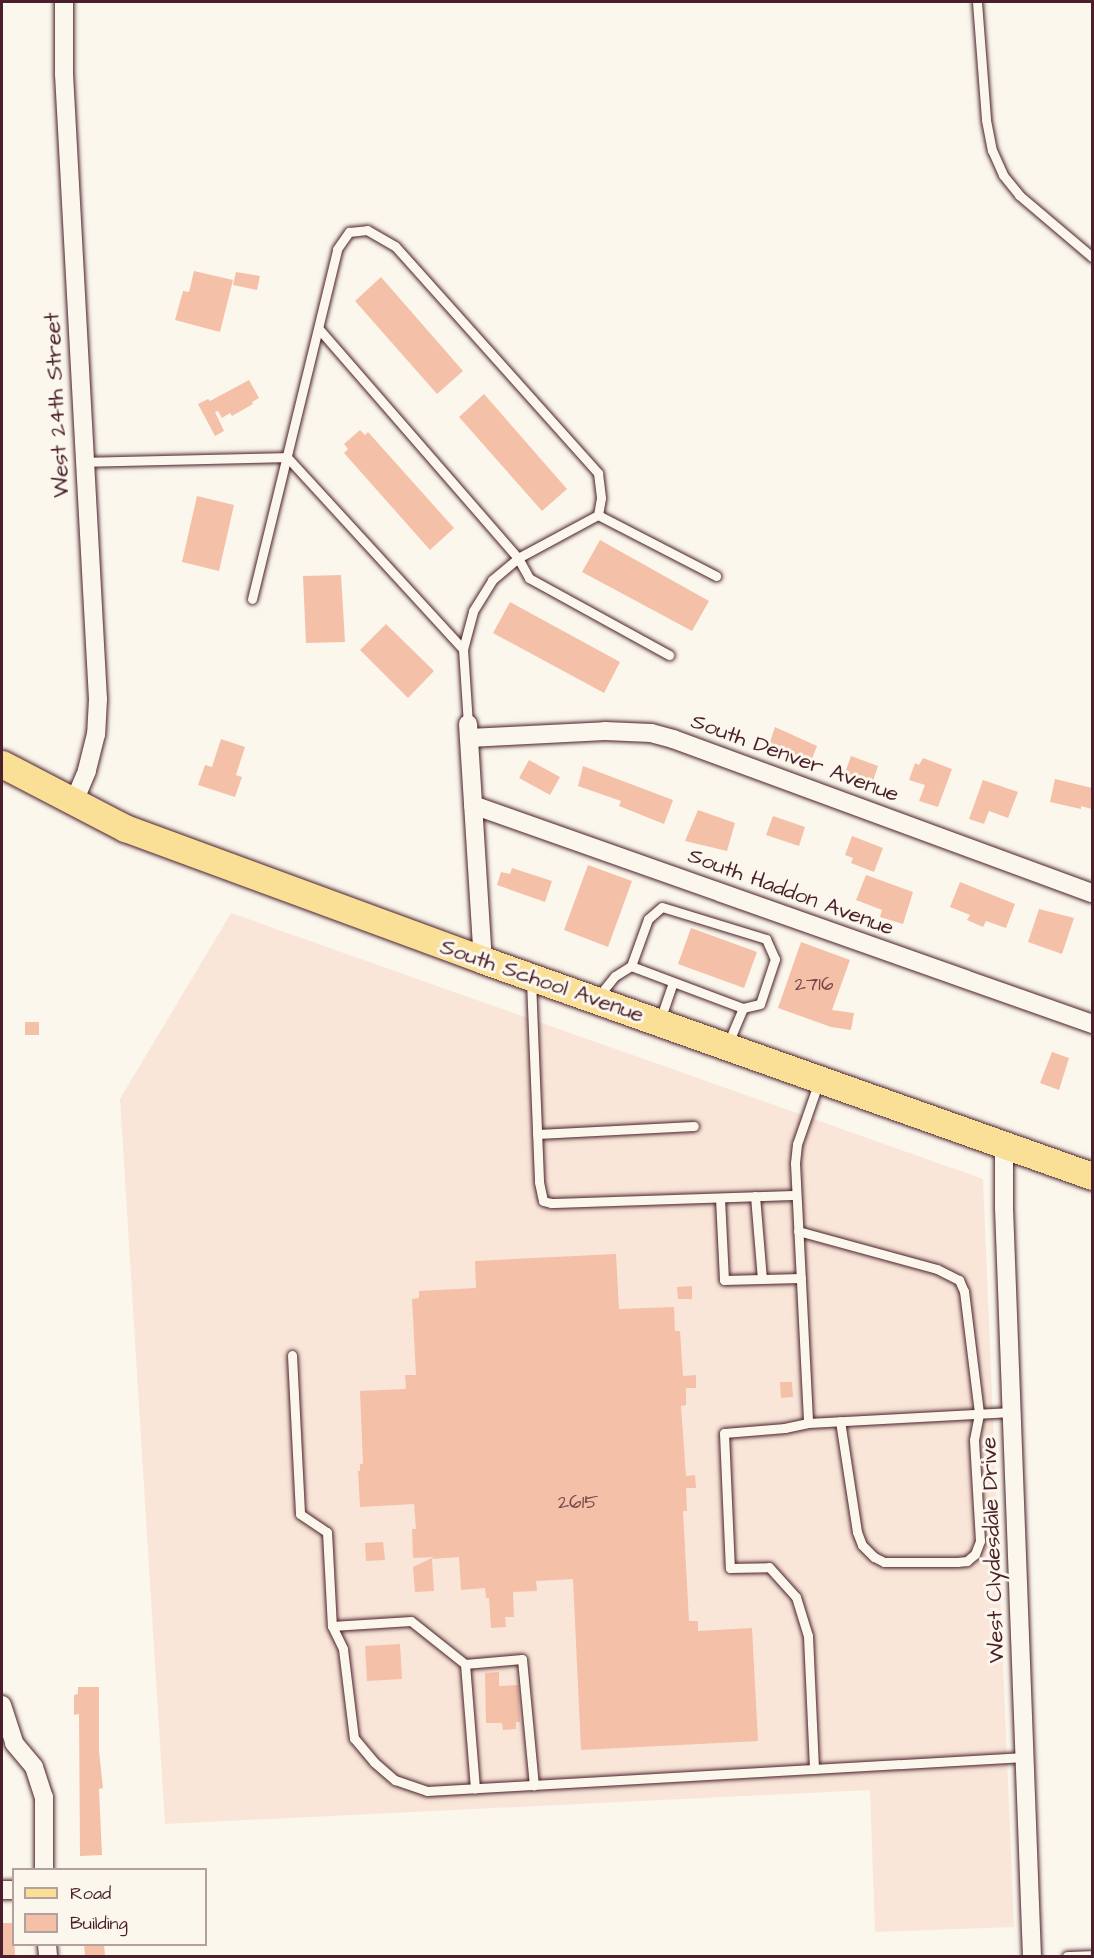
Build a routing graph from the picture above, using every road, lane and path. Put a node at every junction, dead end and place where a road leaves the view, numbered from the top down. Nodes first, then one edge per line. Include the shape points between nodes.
1 (64, 2) edge
2 (977, 2) edge
3 (1092, 257) edge
4 (319, 329) junction
5 (287, 457) junction
6 (83, 462) junction
7 (598, 515) junction
8 (518, 558) junction
9 (716, 576) dead end
10 (252, 599) dead end
11 (462, 649) junction
12 (669, 655) dead end
13 (468, 731) junction
14 (2, 764) edge
15 (74, 802) junction
16 (473, 805) junction
17 (1092, 893) edge
18 (483, 960) junction
19 (631, 966) junction
20 (531, 977) junction
21 (673, 982) junction
22 (596, 1000) junction
23 (743, 1008) junction
24 (660, 1022) junction
25 (1092, 1024) edge
26 (727, 1046) junction
27 (820, 1078) junction
28 (694, 1126) dead end
29 (537, 1134) junction
30 (1004, 1142) junction
31 (1092, 1176) edge
32 (796, 1195) junction
33 (755, 1196) junction
34 (720, 1198) junction
35 (798, 1231) junction
36 (801, 1278) junction
37 (762, 1279) junction
38 (292, 1355) dead end
39 (1012, 1413) junction
40 (979, 1414) junction
41 (840, 1421) junction
42 (808, 1423) junction
43 (332, 1626) junction
44 (465, 1664) junction
45 (2, 1705) edge
46 (1025, 1757) junction
47 (814, 1769) junction
48 (534, 1785) junction
49 (475, 1789) junction
50 (44, 1868) edge
51 (1092, 1955) edge
52 (1032, 1956) edge
53 (1067, 1956) edge

1 - 6 street, West 24th Street
2 - 3 lane via 986,120 992,150 1003,175 1019,195
4 - 5 lane
4 - 7 lane via 337,249 349,232 367,230 395,246 598,473
4 - 8 lane
5 - 6 lane
5 - 10 lane
5 - 11 lane
6 - 15 street, West 24th Street via 98,699 96,734
7 - 8 lane
7 - 9 lane
8 - 11 lane via 492,580 472,610
8 - 12 lane via 529,578
11 - 13 lane
13 - 16 street
13 - 17 street, South Denver Avenue via 605,731 662,736
14 - 15 main road, South School Avenue
15 - 18 main road, South School Avenue via 125,828
16 - 18 street
16 - 25 street, South Haddon Avenue
18 - 20 main road, South School Avenue
19 - 21 lane
19 - 22 lane via 615,976
19 - 23 lane via 648,919 662,907 766,939 775,959 760,1004
20 - 22 main road, South School Avenue
20 - 29 lane
21 - 23 lane
21 - 24 lane
22 - 24 main road, South School Avenue
23 - 26 lane
24 - 26 main road, South School Avenue
26 - 27 main road, South School Avenue
27 - 30 main road, South School Avenue
27 - 32 lane via 797,1144
28 - 29 lane
29 - 34 lane via 540,1194 546,1203
30 - 31 main road, South School Avenue
30 - 39 street, West Clydesdale Drive
32 - 33 lane
32 - 35 lane
33 - 34 lane
33 - 37 lane
34 - 37 lane via 724,1280
35 - 36 lane
35 - 40 lane via 937,1269 958,1280 964,1291
36 - 37 lane
36 - 42 lane
38 - 43 lane via 300,1514 327,1532
39 - 40 lane
39 - 46 street, West Clydesdale Drive
40 - 41 lane
40 - 41 lane via 974,1440 980,1541 975,1554 967,1561 957,1562 884,1562 862,1545
41 - 42 lane
42 - 47 lane via 724,1433 730,1568 769,1567 796,1597 808,1636
43 - 44 lane via 411,1621
43 - 49 lane via 343,1649 354,1738 374,1762 395,1780 427,1791
44 - 48 lane via 522,1659
44 - 49 lane
45 - 50 street via 14,1743 34,1767 44,1797
46 - 47 lane
46 - 52 street, West Clydesdale Drive
47 - 48 lane
48 - 49 lane
51 - 53 lane

